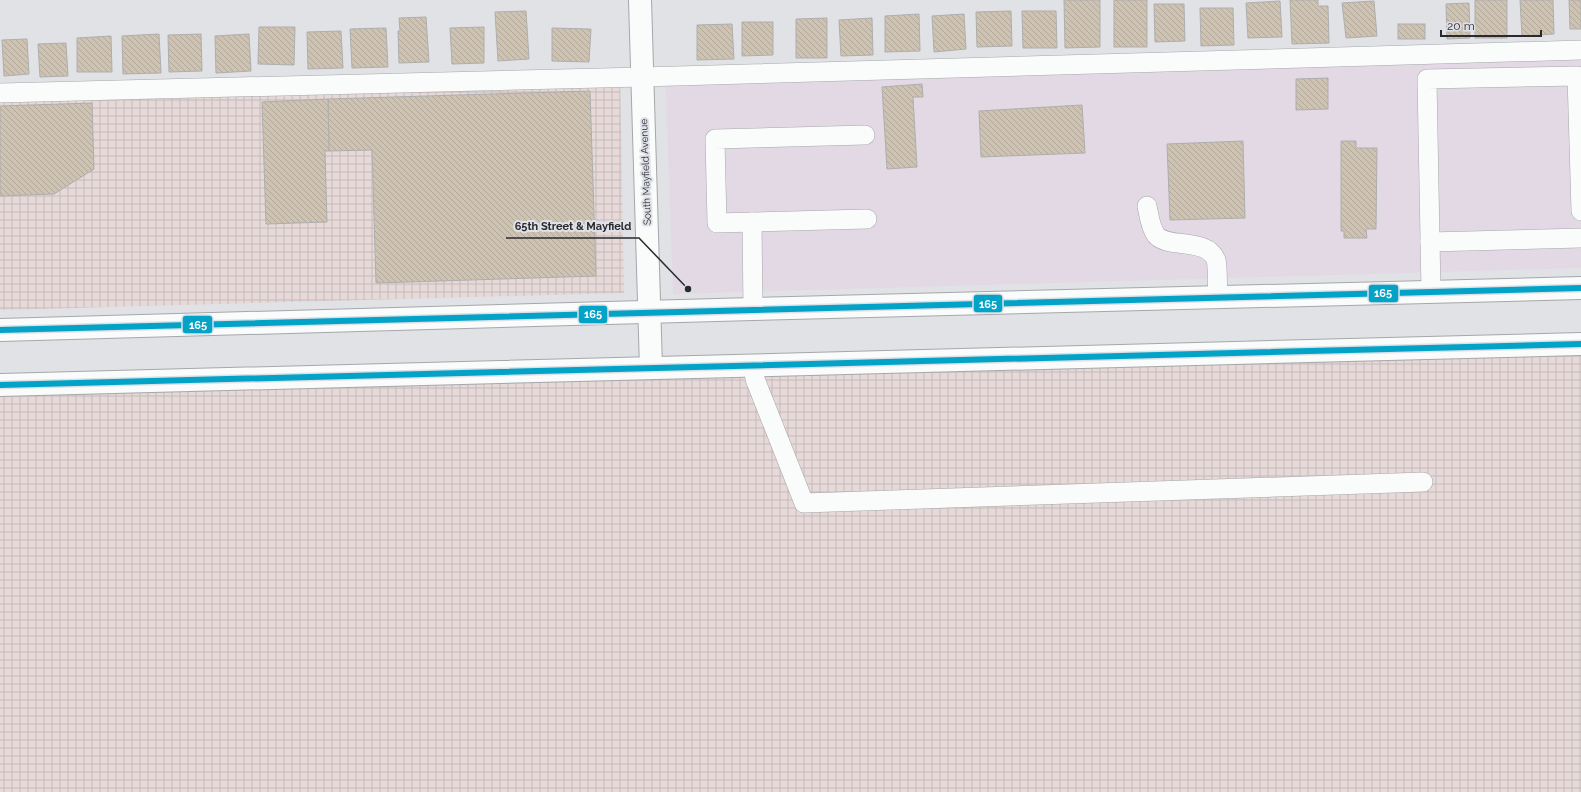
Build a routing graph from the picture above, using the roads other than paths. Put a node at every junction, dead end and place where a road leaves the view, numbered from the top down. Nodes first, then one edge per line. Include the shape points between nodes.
1 (640, 0) edge
2 (1581, 50) edge
3 (1469, 52) junction
4 (642, 77) junction
5 (1469, 78) junction
6 (0, 93) edge
7 (865, 135) dead end
8 (1147, 206) dead end
9 (1581, 211) edge
10 (867, 219) dead end
11 (752, 222) junction
12 (1581, 238) edge
13 (1430, 242) junction
14 (1581, 288) edge
15 (1431, 292) junction
16 (1218, 297) junction
17 (753, 309) junction
18 (649, 312) junction
19 (0, 330) edge
20 (1581, 344) edge
21 (753, 366) junction
22 (651, 368) junction
23 (0, 385) edge
24 (1423, 482) dead end

1 - 4 street, South Mayfield Avenue
2 - 3 lane
3 - 4 lane
3 - 5 lane
4 - 6 lane
4 - 18 street, South Mayfield Avenue
5 - 9 lane via 1577,76
5 - 13 lane via 1427,80
7 - 11 lane via 715,139 717,223
8 - 16 lane via 1150,222 1156,235 1162,240 1198,246 1216,260
10 - 11 lane
11 - 17 lane
12 - 13 lane
13 - 15 lane
14 - 15 street
15 - 16 street
16 - 17 street
17 - 18 street
18 - 19 street
18 - 22 street, South Mayfield Avenue
20 - 21 street
21 - 22 street
21 - 24 lane via 755,379 804,503
22 - 23 street

